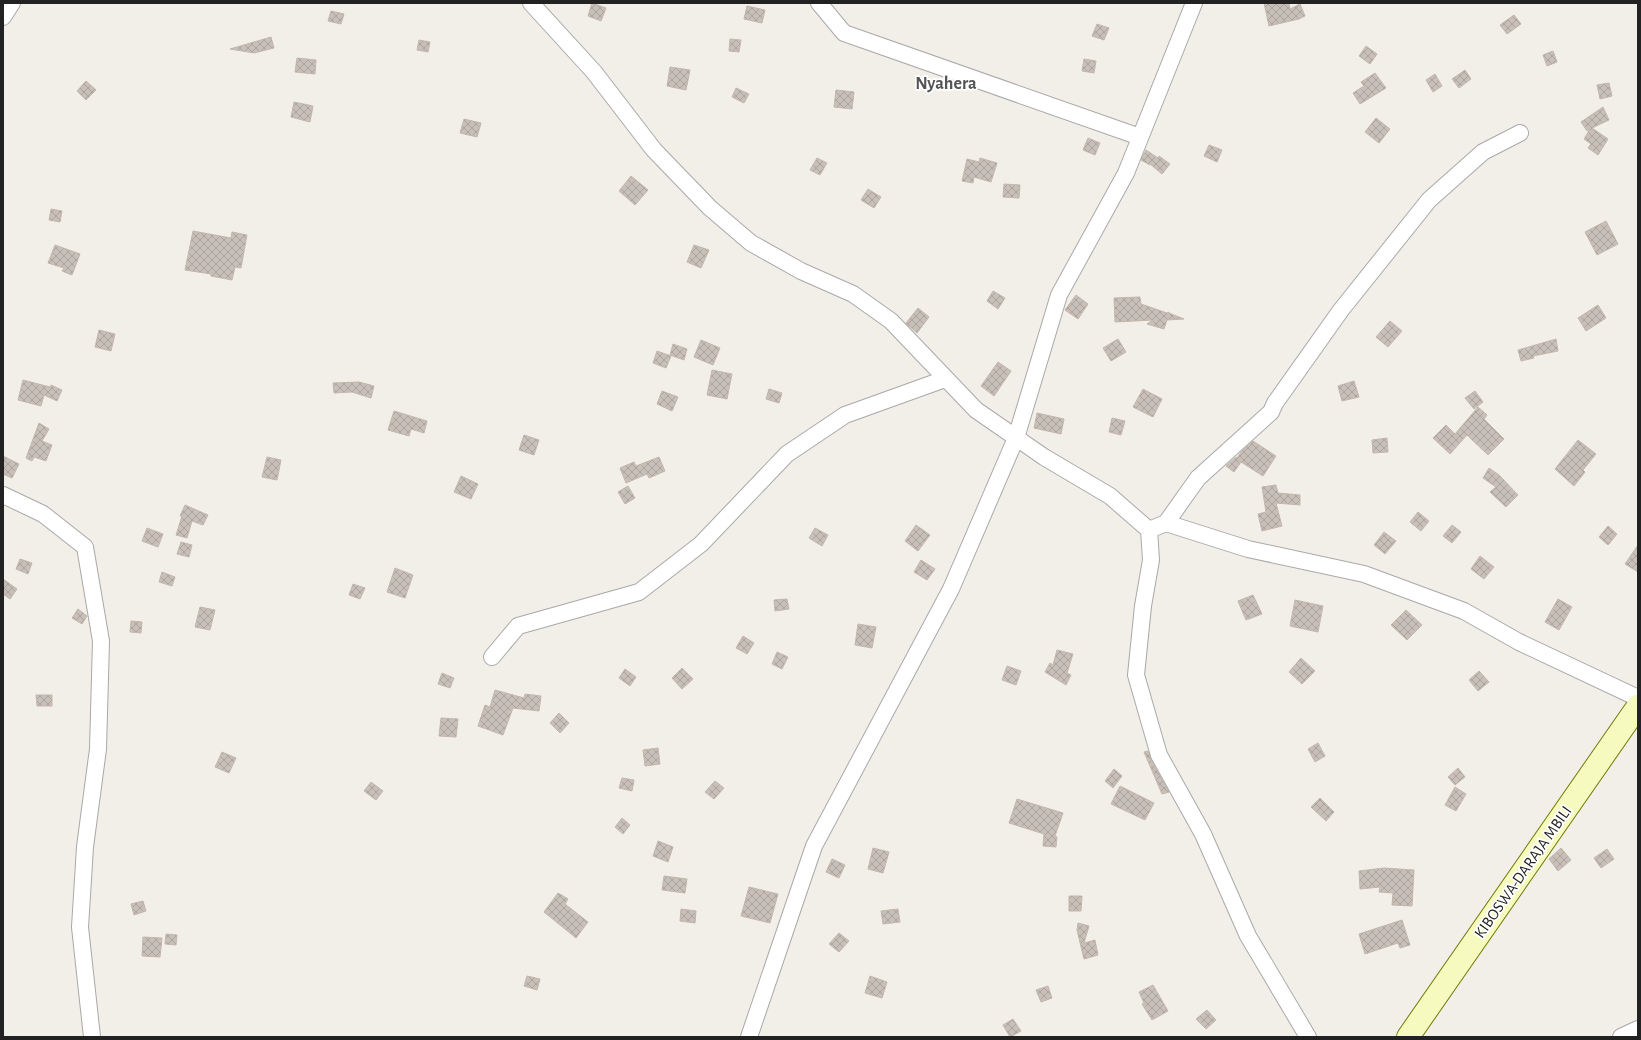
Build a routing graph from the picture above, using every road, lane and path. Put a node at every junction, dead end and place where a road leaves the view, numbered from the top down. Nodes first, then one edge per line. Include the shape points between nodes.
1 (12, 3) edge
2 (531, 3) edge
3 (819, 3) edge
4 (1194, 3) edge
5 (3, 17) edge
6 (1520, 133) dead end
7 (1140, 137) junction
8 (945, 379) junction
9 (1016, 438) junction
10 (3, 496) edge
11 (1166, 523) junction
12 (1149, 530) junction
13 (492, 657) dead end
14 (1638, 698) edge
15 (1638, 706) edge
16 (1638, 1029) edge
17 (92, 1037) edge
18 (749, 1037) edge
19 (1308, 1037) edge
20 (1408, 1037) edge
21 (1622, 1037) edge

1 - 5 street
2 - 8 street via 594,72 654,150 710,208 751,243 801,271 853,294 891,321
3 - 7 street via 844,33
4 - 7 street
6 - 11 street via 1483,152 1429,200 1341,310 1271,412 1198,478
7 - 9 street via 1126,173 1059,295
8 - 9 street via 976,410
8 - 13 street via 845,415 787,454 701,544 639,592 518,626
9 - 12 street via 1044,458 1110,496
9 - 18 street via 951,589 814,846
10 - 17 street via 43,514 85,547 101,641 98,749 85,847 80,927
11 - 12 street
11 - 14 street via 1248,549 1364,574 1464,611 1519,642
12 - 19 street via 1151,560 1136,675 1159,755 1203,834 1248,936
15 - 20 main road, KIBOSWA-DARAJA MBILI
16 - 21 street

